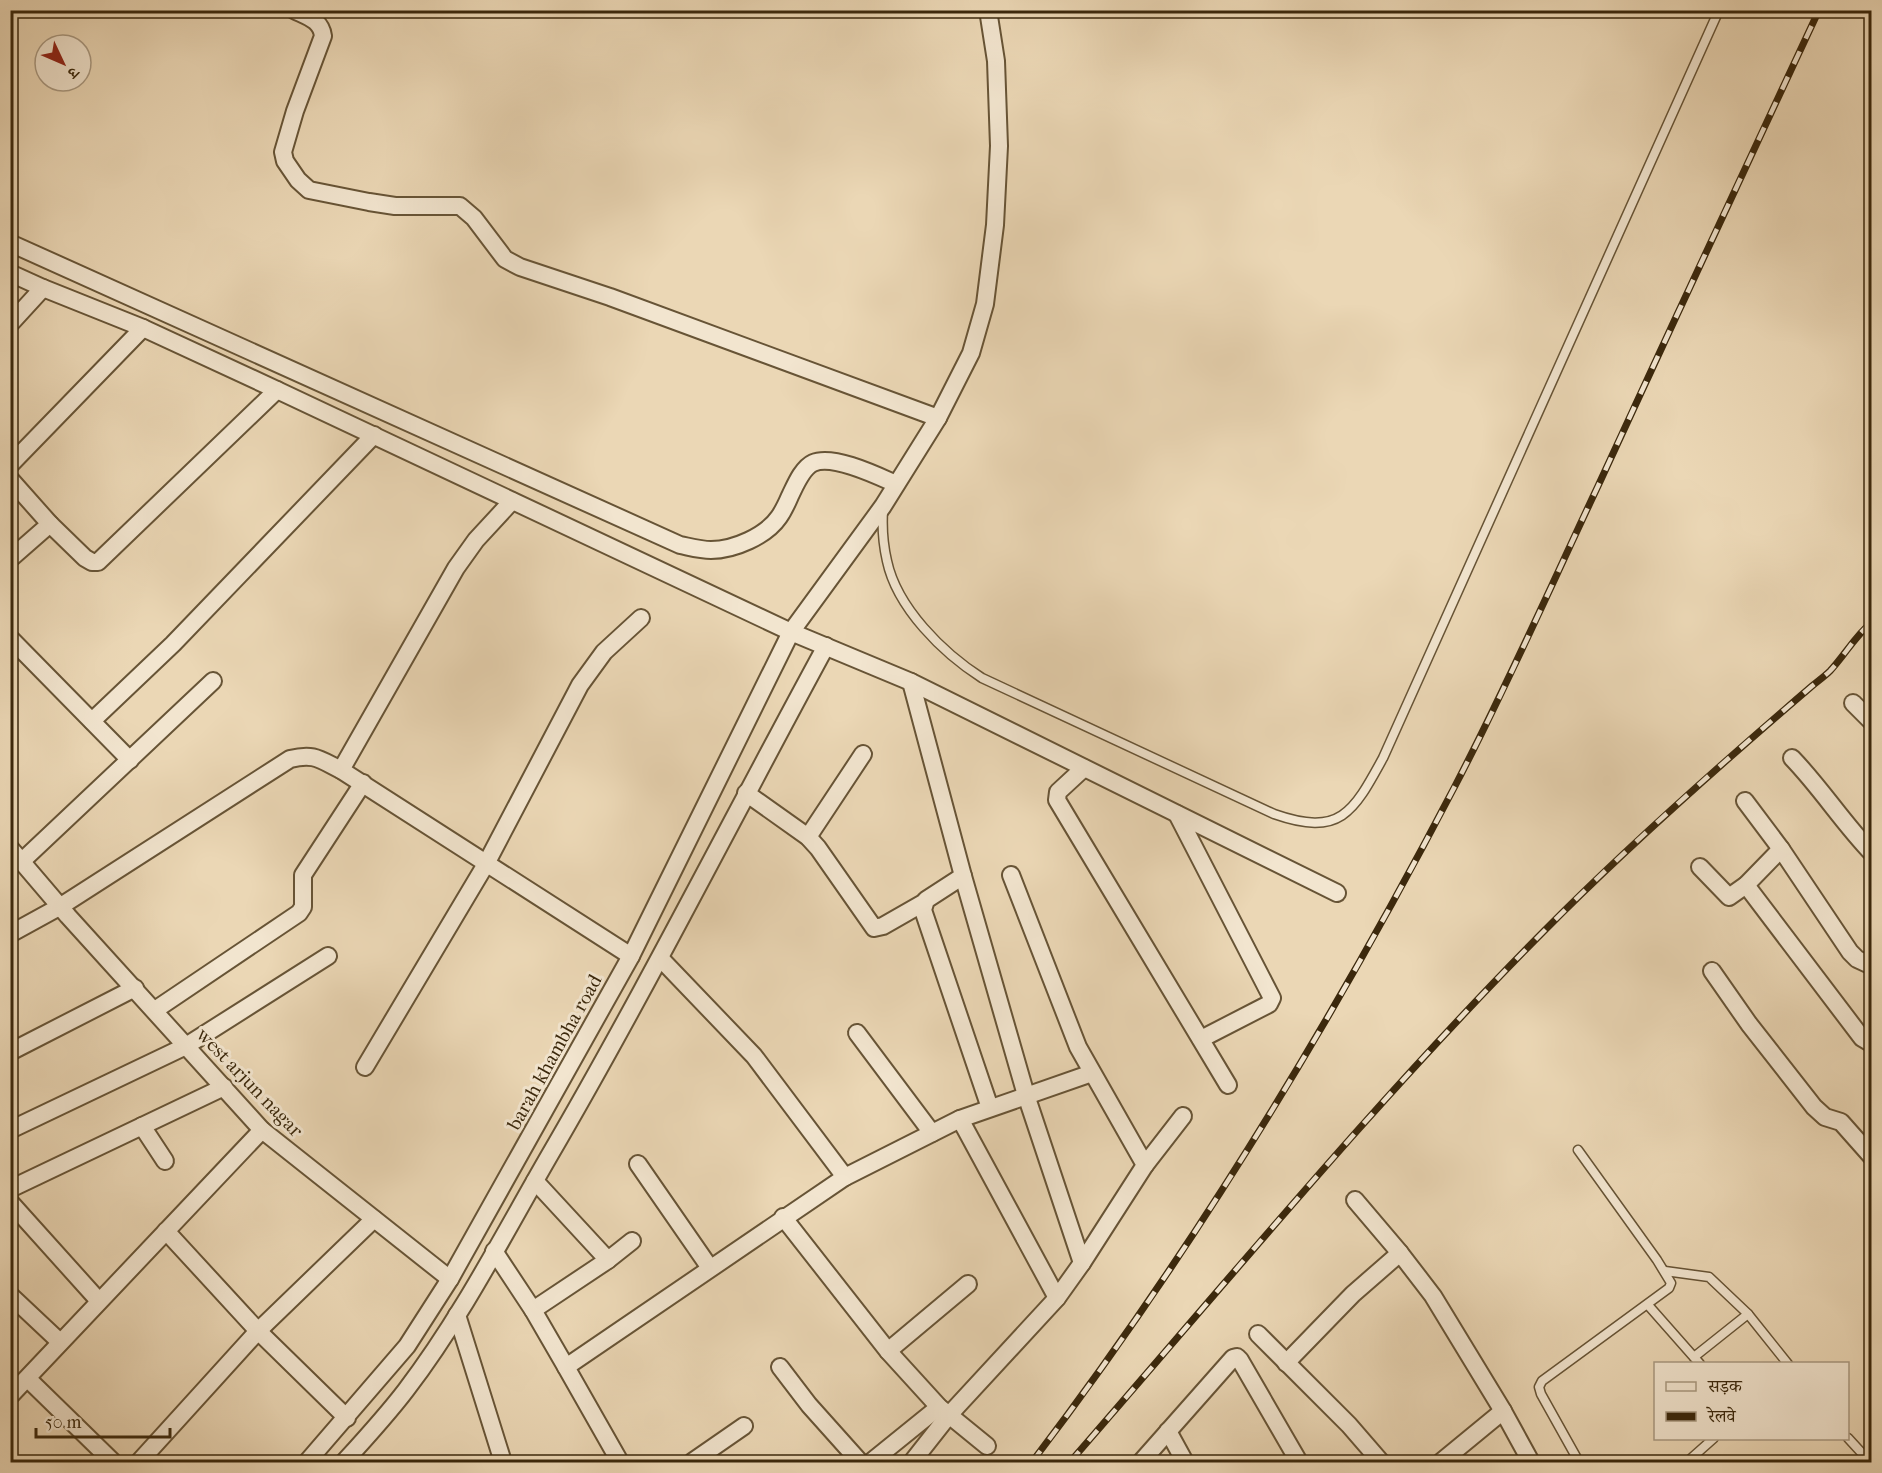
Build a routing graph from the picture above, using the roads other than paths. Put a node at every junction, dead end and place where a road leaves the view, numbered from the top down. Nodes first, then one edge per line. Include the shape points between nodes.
1 (294, 10) edge
2 (988, 10) edge
3 (1719, 10) edge
4 (10, 243) edge
5 (10, 273) edge
6 (43, 288) junction
7 (10, 324) edge
8 (143, 328) junction
9 (277, 390) junction
10 (938, 418) junction
11 (374, 435) junction
12 (10, 465) edge
13 (10, 478) edge
14 (896, 484) junction
15 (512, 501) junction
16 (883, 506) junction
17 (50, 524) junction
18 (10, 559) edge
19 (641, 618) dead end
20 (791, 632) junction
21 (10, 638) edge
22 (826, 646) junction
23 (213, 681) dead end
24 (911, 682) junction
25 (1852, 703) dead end
26 (92, 721) junction
27 (1872, 722) edge
28 (863, 754) dead end
29 (1792, 758) dead end
30 (130, 760) junction
31 (1084, 768) junction
32 (341, 770) junction
33 (363, 783) junction
34 (746, 793) junction
35 (1745, 801) dead end
36 (1177, 814) junction
37 (808, 837) junction
38 (10, 848) edge
39 (1781, 849) junction
40 (1872, 853) edge
41 (21, 862) junction
42 (486, 864) junction
43 (1700, 867) dead end
44 (1011, 875) dead end
45 (963, 876) junction
46 (1746, 885) junction
47 (1337, 893) dead end
48 (924, 902) junction
49 (64, 911) junction
50 (10, 934) edge
51 (328, 956) dead end
52 (631, 956) junction
53 (661, 959) junction
54 (1872, 966) edge
55 (1712, 971) dead end
56 (135, 988) junction
57 (155, 1010) junction
58 (857, 1033) dead end
59 (1201, 1039) junction
60 (1872, 1044) edge
61 (186, 1046) junction
62 (10, 1052) edge
63 (365, 1066) dead end
64 (1092, 1073) junction
65 (1228, 1085) dead end
66 (224, 1087) junction
67 (1026, 1095) junction
68 (990, 1108) junction
69 (1183, 1116) dead end
70 (960, 1119) junction
71 (142, 1126) junction
72 (10, 1130) edge
73 (262, 1130) junction
74 (932, 1133) junction
75 (1578, 1150) dead end
76 (1872, 1157) edge
77 (165, 1161) dead end
78 (638, 1164) dead end
79 (1145, 1165) junction
80 (845, 1177) junction
81 (535, 1181) junction
82 (10, 1189) edge
83 (1355, 1200) dead end
84 (10, 1202) edge
85 (783, 1217) junction
86 (374, 1219) junction
87 (166, 1231) junction
88 (632, 1242) dead end
89 (494, 1251) junction
90 (1400, 1253) junction
91 (608, 1260) junction
92 (1082, 1263) junction
93 (710, 1268) junction
94 (1665, 1271) junction
95 (450, 1279) junction
96 (968, 1284) dead end
97 (10, 1295) edge
98 (1057, 1298) junction
99 (99, 1301) junction
100 (1648, 1305) junction
101 (532, 1310) junction
102 (1748, 1314) junction
103 (457, 1315) junction
104 (258, 1330) junction
105 (1258, 1334) dead end
106 (60, 1342) junction
107 (888, 1351) junction
108 (1697, 1360) edge
109 (1786, 1362) edge
110 (1286, 1363) junction
111 (566, 1367) junction
112 (780, 1367) dead end
113 (28, 1379) junction
114 (10, 1396) edge
115 (944, 1411) junction
116 (1503, 1411) junction
117 (346, 1418) junction
118 (744, 1426) dead end
119 (1168, 1431) junction
120 (1849, 1439) edge
121 (1712, 1440) edge
122 (987, 1446) dead end
123 (113, 1462) edge
124 (139, 1462) edge
125 (307, 1462) edge
126 (344, 1462) edge
127 (503, 1462) edge
128 (620, 1462) edge
129 (692, 1462) edge
130 (860, 1462) edge
131 (871, 1462) edge
132 (912, 1462) edge
133 (1141, 1462) edge
134 (1185, 1462) edge
135 (1299, 1462) edge
136 (1382, 1462) edge
137 (1441, 1462) edge
138 (1531, 1462) edge
139 (1579, 1462) edge
140 (1687, 1462) edge
141 (1870, 1462) edge

1 - 10 street via 318,22 323,36 283,152 298,180 309,190 395,206 460,206 506,258 520,267
2 - 10 street, barah khambha road via 996,61 999,146 995,225 979,328 971,353
3 - 16 lane via 1383,758 1362,797 1336,819 1318,824 1299,823 1274,814 982,678 962,665 904,602 887,563
4 - 14 street via 680,545 725,548 762,532 780,516 798,482 814,463 824,461 852,467
5 - 6 street
6 - 7 street
6 - 8 street
8 - 9 street
8 - 12 street
9 - 11 street
9 - 17 street via 98,562 85,558
10 - 14 street, barah khambha road
11 - 15 street
11 - 26 street
13 - 17 street
14 - 16 street, barah khambha road
15 - 20 street
15 - 32 street via 456,568
16 - 20 street, barah khambha road
17 - 18 street
19 - 42 street via 604,652 580,685
20 - 22 street
20 - 52 street, barah khambha road
21 - 26 street
22 - 24 street
22 - 34 street
23 - 30 street
24 - 31 street
24 - 45 street
25 - 27 street
26 - 30 street
28 - 37 street
29 - 40 street
30 - 41 street
31 - 36 street
31 - 59 street via 1058,792 1057,800
32 - 33 street
32 - 49 street via 304,755 290,759
33 - 42 street
33 - 57 street via 303,875 303,907 299,913
34 - 37 street
34 - 53 street
35 - 39 street
36 - 47 street
36 - 59 street via 1272,998 1269,1004
37 - 48 street via 874,928
38 - 41 street, west arjun nagar
39 - 46 street
39 - 54 street via 1850,952
41 - 49 street, west arjun nagar
42 - 52 street
42 - 63 street
43 - 46 street via 1728,897
44 - 64 street via 1078,1047
45 - 48 street
45 - 67 street
46 - 60 street via 1862,1038
48 - 68 street via 923,910
49 - 50 street
49 - 56 street, west arjun nagar
51 - 61 street
52 - 95 street, barah khambha road
53 - 80 street via 754,1056
53 - 81 street
55 - 76 street via 1814,1107 1825,1117 1840,1122
56 - 57 street, west arjun nagar
56 - 62 street
57 - 61 street, west arjun nagar
58 - 74 street
59 - 65 street
61 - 66 street, west arjun nagar
61 - 72 street
64 - 67 street
64 - 79 street
66 - 71 street
66 - 73 street, west arjun nagar
67 - 68 street
67 - 92 street
68 - 70 street
69 - 79 street
70 - 74 street
70 - 98 street
71 - 77 street
71 - 82 street
73 - 86 street, west arjun nagar
73 - 87 street
74 - 80 street
75 - 94 lane
78 - 93 street
79 - 92 street
80 - 85 street
81 - 89 street
81 - 91 street
83 - 90 street
84 - 99 street
85 - 93 street
85 - 107 street
86 - 95 street, west arjun nagar
86 - 104 street
87 - 99 street
87 - 104 street
88 - 91 street
89 - 101 street
89 - 103 street
90 - 110 street via 1353,1294
90 - 116 street via 1433,1296
91 - 101 street
92 - 98 street
93 - 111 street
94 - 100 lane via 1671,1283 1669,1288
94 - 102 lane via 1709,1277
95 - 117 street, barah khambha road via 407,1346
96 - 107 street
97 - 106 street
98 - 115 street
99 - 106 street
100 - 108 lane
100 - 139 lane via 1539,1387
101 - 111 street
102 - 108 lane
102 - 109 lane
103 - 126 street via 406,1391
103 - 127 street
104 - 117 street
104 - 124 street
105 - 110 street
106 - 113 street
107 - 115 street
110 - 136 street
111 - 128 street
112 - 130 street
113 - 114 street
113 - 123 street
115 - 122 street
115 - 131 street
115 - 132 street
116 - 137 street
116 - 138 street
117 - 125 street, barah khambha road
118 - 129 street
119 - 133 street
119 - 134 street
119 - 135 street via 1237,1358
120 - 141 lane
121 - 140 lane

